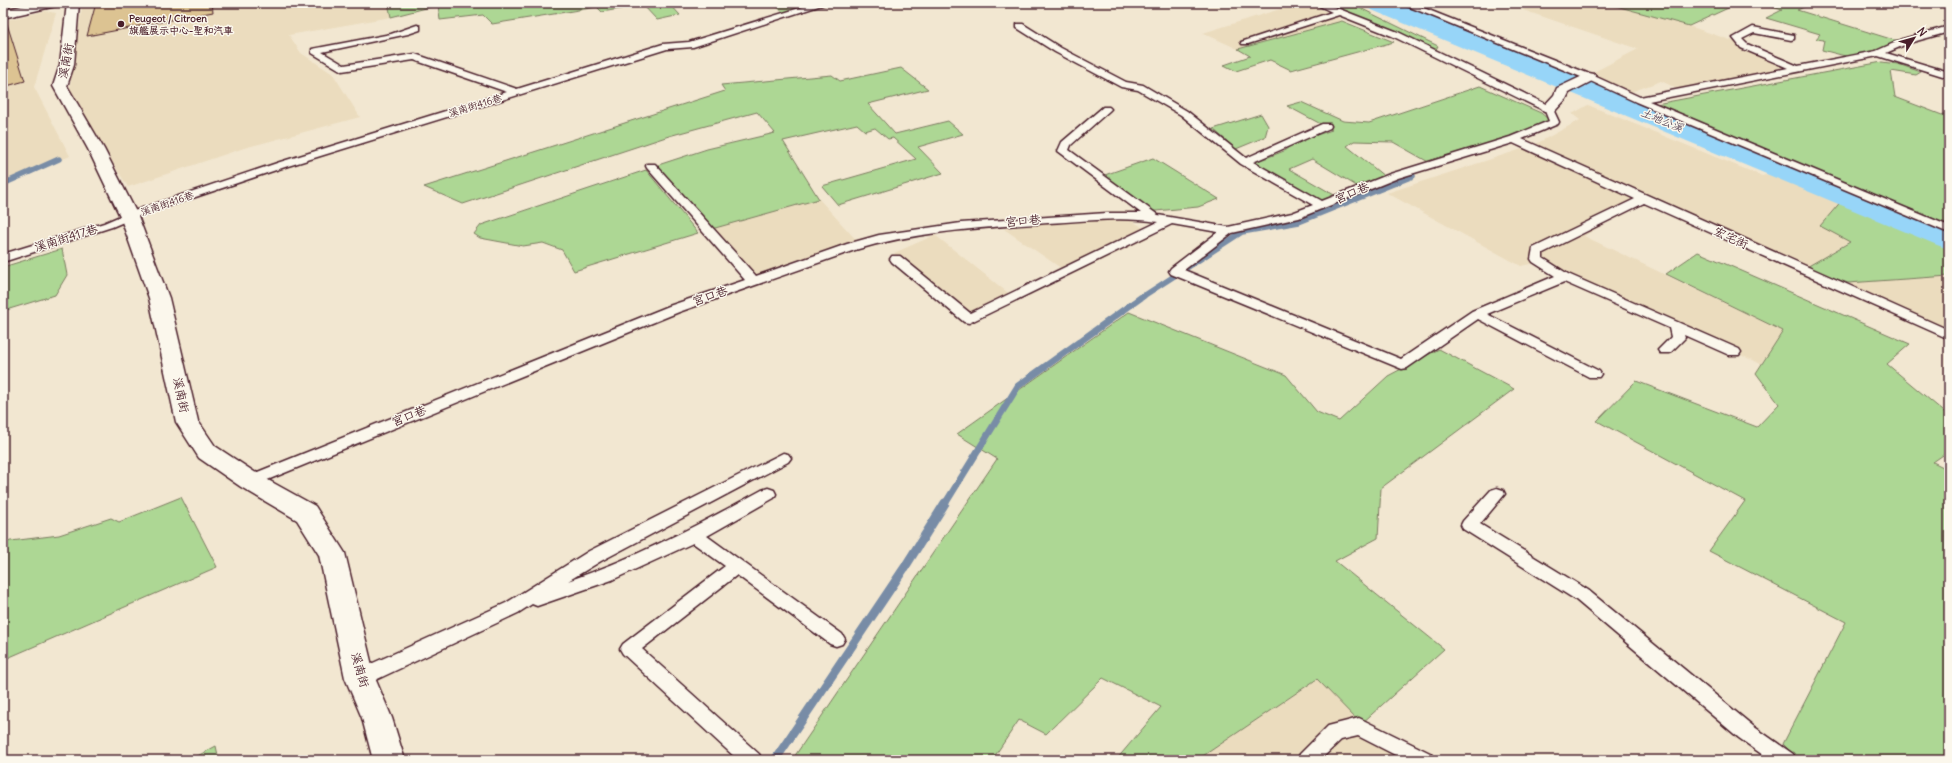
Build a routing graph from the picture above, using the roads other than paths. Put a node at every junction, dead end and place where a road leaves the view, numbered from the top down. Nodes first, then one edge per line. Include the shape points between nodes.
1 (12, 3) edge
2 (52, 3) edge
3 (73, 3) edge
4 (824, 3) edge
5 (1317, 3) edge
6 (1404, 3) edge
7 (3, 5) edge
8 (1339, 12) junction
9 (3, 14) edge
10 (1020, 26) dead end
11 (417, 28) dead end
12 (1949, 29) edge
13 (1791, 37) dead end
14 (1244, 42) dead end
15 (1878, 53) junction
16 (1798, 69) junction
17 (1949, 75) edge
18 (1585, 79) junction
19 (516, 92) junction
20 (1639, 100) junction
21 (1106, 109) dead end
22 (1549, 109) junction
23 (1326, 126) dead end
24 (1514, 139) junction
25 (1245, 162) junction
26 (651, 166) dead end
27 (1644, 199) junction
28 (1322, 206) junction
29 (129, 216) junction
30 (1156, 218) junction
31 (1168, 221) junction
32 (1228, 230) junction
33 (1949, 230) edge
34 (3, 258) edge
35 (896, 259) dead end
36 (1564, 277) junction
37 (753, 281) junction
38 (1476, 314) junction
39 (1675, 326) junction
40 (1949, 335) edge
41 (1665, 350) dead end
42 (1734, 352) dead end
43 (1594, 374) dead end
44 (784, 458) dead end
45 (250, 481) junction
46 (768, 494) dead end
47 (1497, 494) dead end
48 (694, 534) junction
49 (737, 566) junction
50 (512, 608) junction
51 (836, 639) dead end
52 (360, 678) junction
53 (389, 760) edge
54 (752, 760) edge
55 (1306, 760) edge
56 (1425, 760) edge
57 (1786, 760) edge

1 - 7 street
2 - 9 street
3 - 29 street, 溪南街 via 67,65 60,86 96,149
4 - 19 lane, 溪南街416巷 via 690,45 666,46
5 - 8 lane
6 - 18 lane
8 - 14 lane
8 - 22 lane via 1395,34
10 - 25 lane via 1124,86 1140,88 1184,113
11 - 19 lane via 399,36 330,46 315,51 342,68 415,57
12 - 15 lane via 1906,41
13 - 16 lane via 1753,30 1737,38 1744,46
15 - 16 lane
15 - 17 lane
16 - 20 lane
18 - 20 lane
18 - 22 street via 1562,91 1561,96
19 - 29 lane, 溪南街416巷
20 - 33 lane
21 - 30 lane via 1066,144 1063,150
22 - 24 lane, 宮口巷 via 1554,122
23 - 25 lane
24 - 27 lane, 宏宅街
24 - 28 lane, 宮口巷 via 1394,176
25 - 28 lane
26 - 37 lane
27 - 36 lane via 1537,251 1537,259
27 - 40 lane, 宏宅街
28 - 32 lane, 宮口巷 via 1295,216
29 - 34 lane, 溪南街417巷
29 - 45 street, 溪南街 via 159,298 187,422 207,452
30 - 31 lane, 宮口巷
30 - 37 lane, 宮口巷 via 1107,216 961,226 879,239
31 - 32 lane, 宮口巷
31 - 35 lane via 969,319
32 - 38 lane via 1175,271 1402,365
36 - 38 lane
36 - 39 lane
37 - 45 lane, 宮口巷 via 674,308
38 - 43 lane
39 - 41 lane via 1678,338
39 - 42 lane
44 - 50 lane via 595,556
45 - 52 street, 溪南街 via 306,513 332,553
46 - 48 lane
47 - 57 lane via 1469,525 1582,595 1746,732
48 - 49 lane
48 - 50 lane via 606,575
49 - 51 lane
49 - 54 lane via 629,649
50 - 52 lane
52 - 53 street, 溪南街 via 377,718
55 - 56 lane via 1335,732 1359,727

